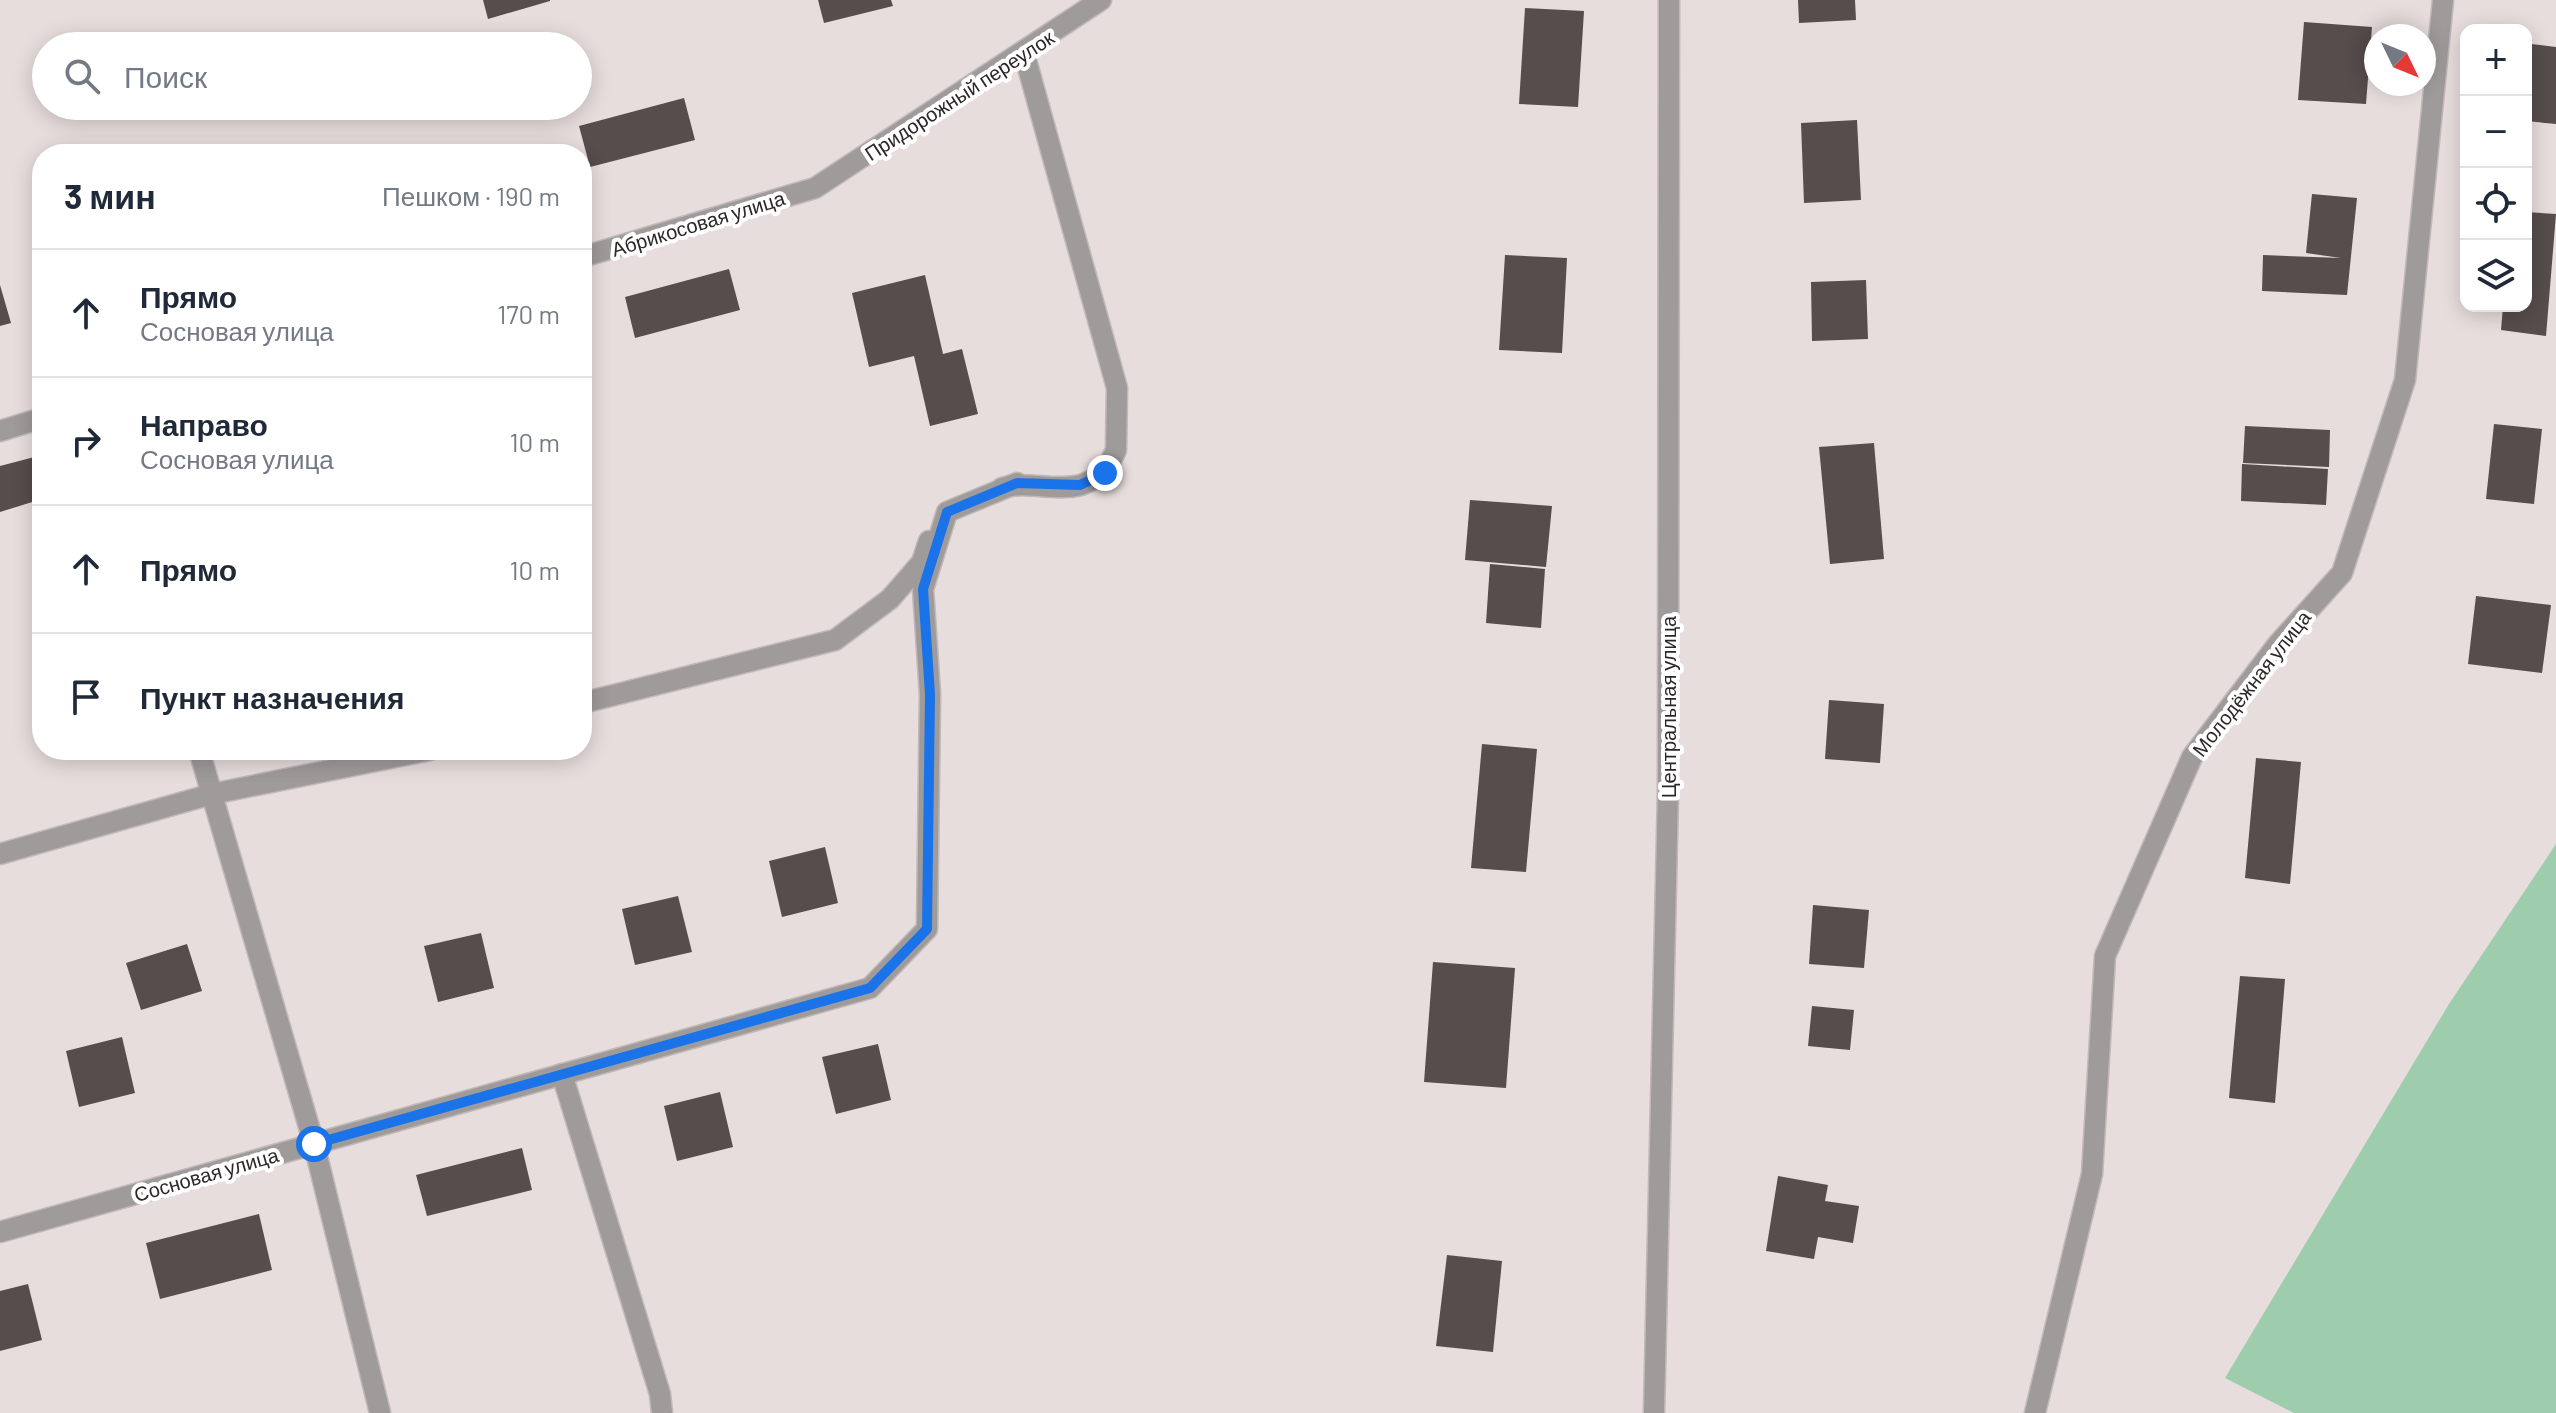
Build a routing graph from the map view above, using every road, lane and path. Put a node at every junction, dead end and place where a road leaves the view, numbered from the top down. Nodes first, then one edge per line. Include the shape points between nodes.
1 (1101, 0) edge
2 (1669, 0) edge
3 (2443, 0) edge
4 (1024, 53) junction
5 (815, 188) joint
6 (592, 254) edge
7 (32, 421) edge
8 (0, 431) edge
9 (947, 512) junction
10 (592, 701) edge
11 (202, 760) edge
12 (380, 760) edge
13 (212, 794) junction
14 (0, 854) edge
15 (562, 1074) junction
16 (314, 1144) junction
17 (0, 1232) edge
18 (380, 1413) edge
19 (662, 1413) edge
20 (1654, 1413) edge
21 (2035, 1413) edge

1 - 4 street, Придорожный переулок
2 - 20 street, Центральная улица via 1668,792
3 - 21 street, Молодёжная улица via 2405,380 2342,573 2278,644 2192,757 2105,956 2092,1174
4 - 5 street, Придорожный переулок
4 - 9 street via 1117,388 1116,450 1105,473 1080,485 1017,483
5 - 6 street, Абрикосовая улица
7 - 8 street
9 - 10 street via 932,531 922,562 890,599 835,640
9 - 15 street, Сосновая улица via 923,589 930,694 927,929 870,988
11 - 13 street
12 - 13 street
13 - 14 street
13 - 16 street
15 - 16 street, Сосновая улица
15 - 19 street
16 - 17 street, Сосновая улица
16 - 18 street

